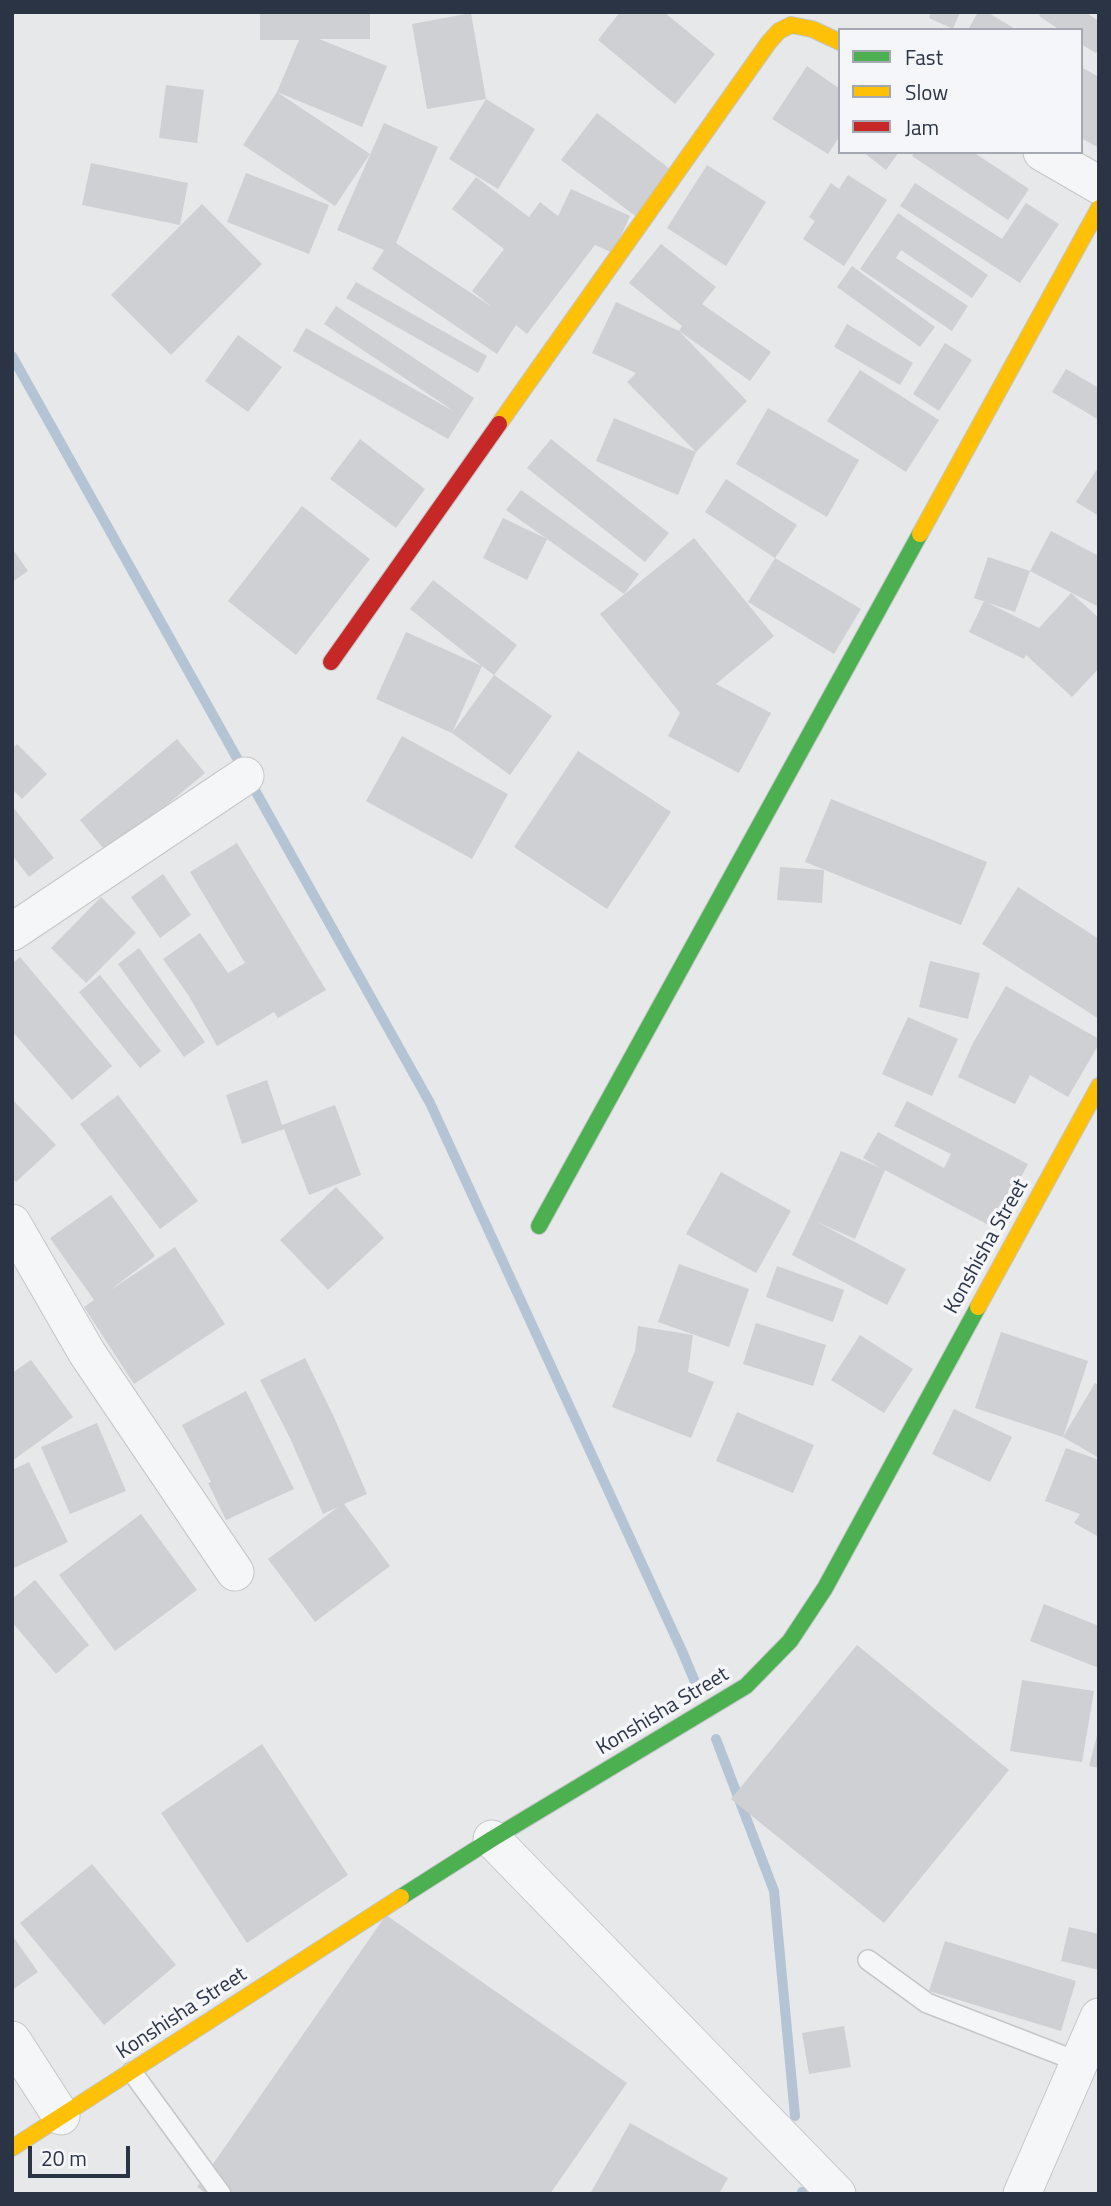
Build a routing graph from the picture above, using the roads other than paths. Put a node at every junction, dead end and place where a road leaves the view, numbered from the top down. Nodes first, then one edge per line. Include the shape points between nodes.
1 (838, 41) edge
2 (1045, 154) edge
3 (1099, 185) edge
4 (1099, 208) edge
5 (331, 662) dead end
6 (245, 776) dead end
7 (12, 932) edge
8 (1099, 1086) edge
9 (12, 1223) edge
10 (538, 1226) dead end
11 (235, 1572) dead end
12 (492, 1839) junction
13 (868, 1960) dead end
14 (1099, 2017) edge
15 (12, 2040) edge
16 (1079, 2062) junction
17 (132, 2072) junction
18 (61, 2116) junction
19 (12, 2148) edge
20 (220, 2194) edge
21 (837, 2194) edge
22 (1022, 2194) edge

1 - 5 street via 791,25 769,42
2 - 3 street
4 - 10 street
6 - 7 street
8 - 12 street, Konshisha Street via 825,1588 790,1641 746,1686
9 - 11 street via 87,1353
12 - 17 street, Konshisha Street
12 - 21 street
13 - 16 lane via 927,2003
14 - 16 street
15 - 18 street
16 - 22 street
17 - 18 street, Konshisha Street
17 - 20 lane
18 - 19 street, Konshisha Street

